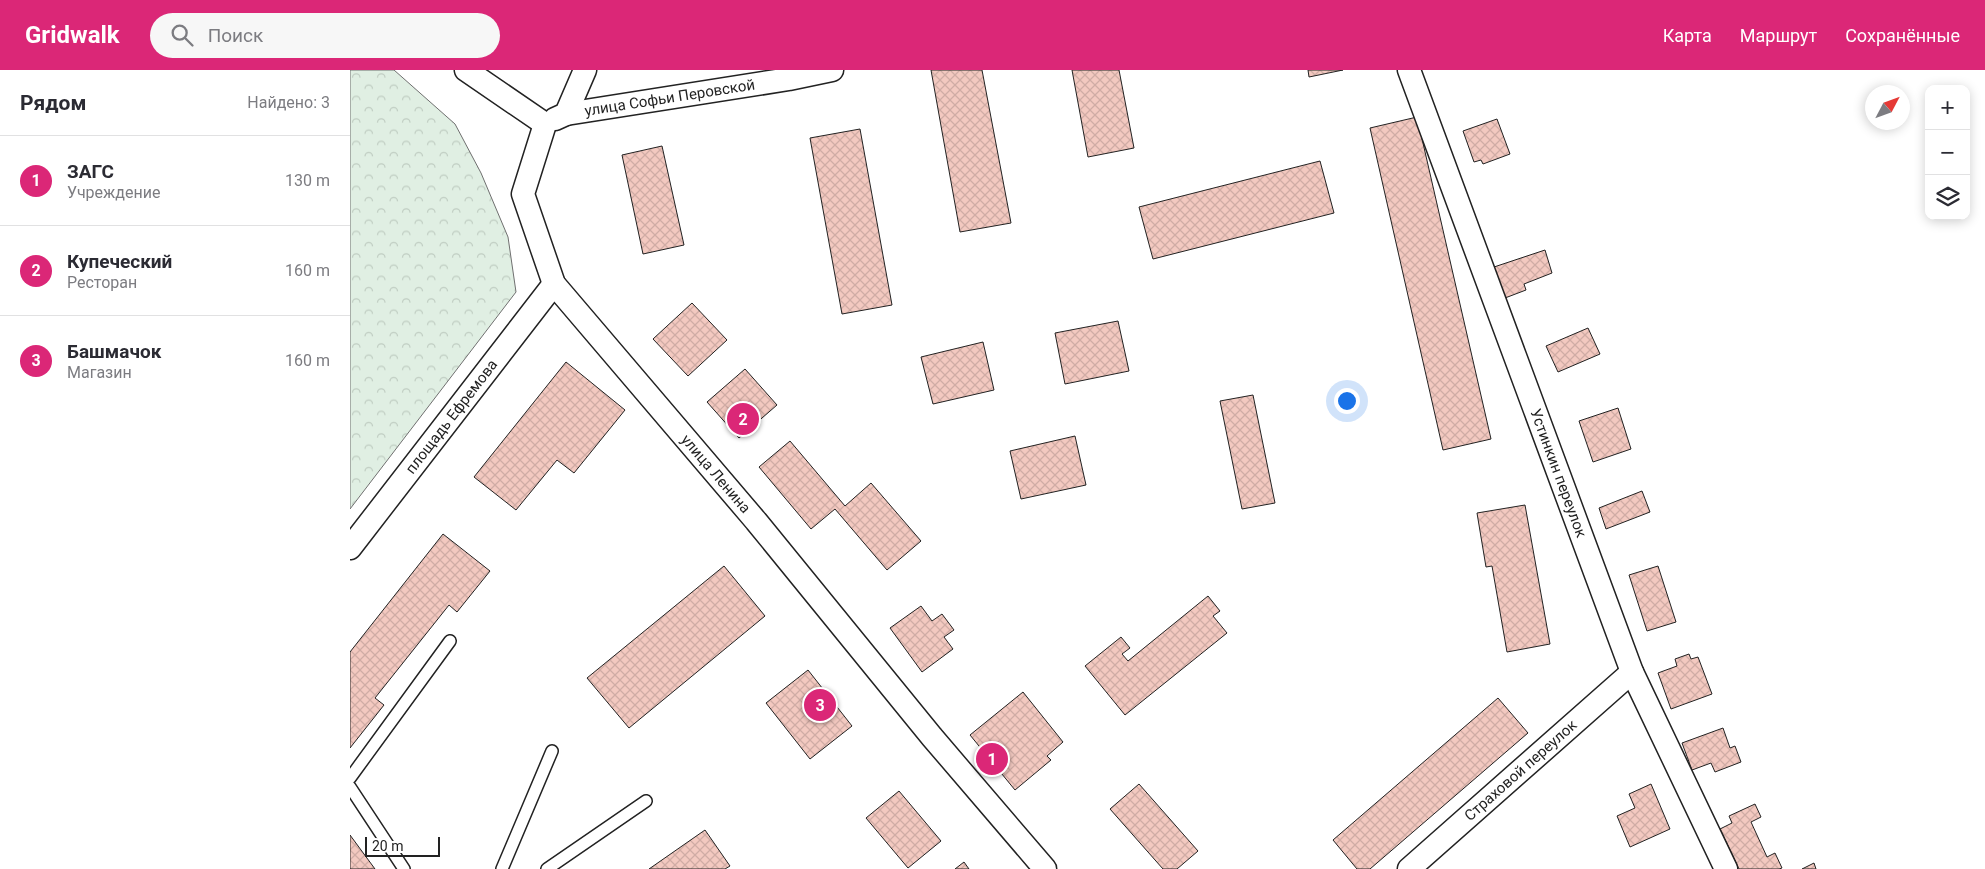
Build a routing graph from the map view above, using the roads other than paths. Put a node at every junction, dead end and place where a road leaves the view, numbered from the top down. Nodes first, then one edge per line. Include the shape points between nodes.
1 (466, 70) edge
2 (586, 70) edge
3 (832, 70) edge
4 (1409, 70) edge
5 (566, 114) junction
6 (545, 124) junction
7 (554, 284) junction
8 (350, 548) edge
9 (450, 642) dead end
10 (1632, 672) junction
11 (552, 752) dead end
12 (350, 778) edge
13 (350, 787) edge
14 (646, 801) dead end
15 (404, 869) edge
16 (502, 869) edge
17 (547, 869) edge
18 (1044, 869) edge
19 (1409, 869) edge
20 (1726, 869) edge

1 - 6 street
2 - 5 street
3 - 5 street, улица Софьи Перовской
4 - 10 street, Устинкин переулок
5 - 6 street, улица Софьи Перовской
6 - 7 street, улица Ленина via 523,194
7 - 8 street, площадь Ефремова
7 - 18 street, улица Ленина via 756,521
9 - 12 lane
10 - 19 street, Страховой переулок
10 - 20 street, Устинкин переулок
11 - 16 lane
13 - 15 lane
14 - 17 lane

